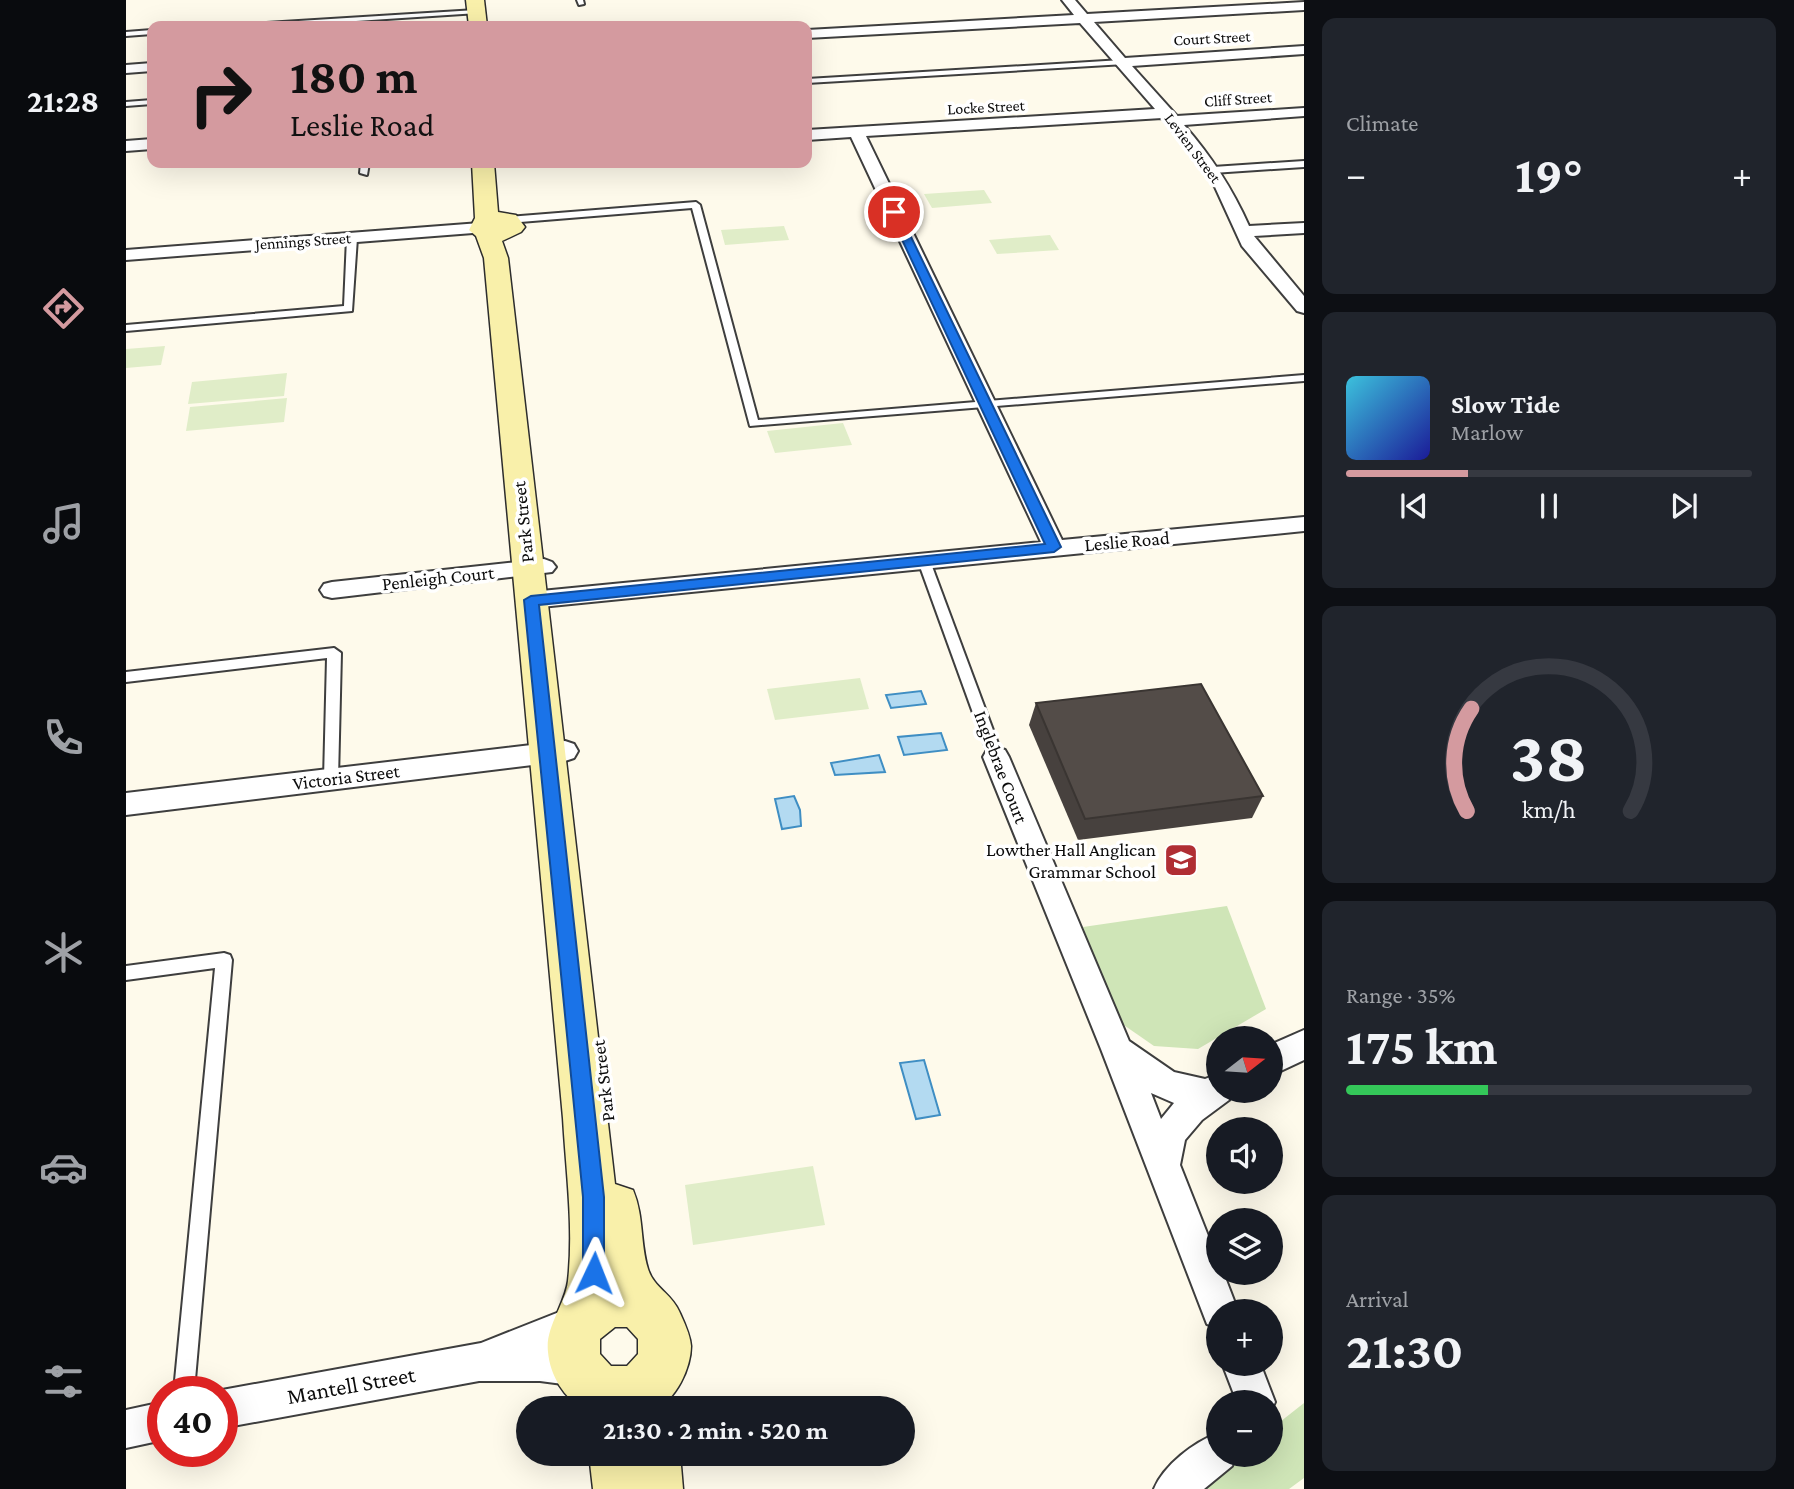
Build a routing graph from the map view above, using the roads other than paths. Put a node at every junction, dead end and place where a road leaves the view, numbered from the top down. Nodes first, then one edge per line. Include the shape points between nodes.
1 (1068, 0) edge
2 (1304, 6) edge
3 (471, 13) edge
4 (1084, 18) junction
5 (389, 21) edge
6 (147, 32) edge
7 (126, 34) edge
8 (812, 34) edge
9 (1304, 50) edge
10 (1304, 62) edge
11 (147, 67) edge
12 (1126, 67) junction
13 (126, 69) edge
14 (812, 81) edge
15 (147, 102) edge
16 (126, 104) edge
17 (1304, 113) edge
18 (1170, 117) junction
19 (856, 132) junction
20 (812, 135) edge
21 (147, 144) edge
22 (126, 146) edge
23 (1304, 164) edge
24 (485, 168) edge
25 (497, 168) edge
26 (1213, 170) junction
27 (496, 226) junction
28 (1304, 228) edge
29 (1243, 232) junction
30 (352, 238) junction
31 (126, 255) edge
32 (1304, 307) edge
33 (126, 328) edge
34 (1304, 378) edge
35 (985, 405) junction
36 (1304, 524) edge
37 (1054, 547) junction
38 (924, 561) junction
39 (538, 584) junction
40 (332, 590) dead end
41 (126, 677) edge
42 (556, 752) junction
43 (996, 757) joint
44 (331, 779) junction
45 (126, 804) edge
46 (126, 973) edge
47 (1304, 1044) edge
48 (1117, 1049) junction
49 (1283, 1055) edge
50 (1206, 1091) edge
51 (1206, 1099) edge
52 (1162, 1169) junction
53 (1215, 1299) edge
54 (599, 1350) edge
55 (185, 1376) edge
56 (652, 1393) edge
57 (238, 1406) edge
58 (147, 1424) edge
59 (126, 1429) edge
60 (1206, 1462) edge
61 (618, 1466) edge
62 (654, 1466) edge
63 (621, 1489) edge
64 (655, 1489) edge
65 (1174, 1489) edge

1 - 4 street, Levien Street
2 - 4 street
3 - 5 lane
4 - 8 street
4 - 12 street, Levien Street
6 - 7 lane
9 - 12 street, Court Street
10 - 12 street, Court Street
11 - 13 street
12 - 14 lane
12 - 18 street, Levien Street
15 - 16 lane
17 - 18 street, Cliff Street
18 - 19 street, Locke Street
18 - 26 street, Levien Street
19 - 20 street, Locke Street
19 - 35 street
21 - 22 street
23 - 26 lane
24 - 27 street, Park Street
25 - 27 street, Park Street via 501,208
26 - 29 street, Levien Street
27 - 30 street, Jennings Street
27 - 35 lane via 696,205 754,424
27 - 39 street, Park Street via 496,258
28 - 29 street
29 - 32 street, Levien Street
30 - 31 street, Jennings Street
30 - 33 lane via 349,309
34 - 35 lane
35 - 37 street
36 - 37 street, Leslie Road
37 - 38 street, Leslie Road
38 - 39 street, Leslie Road
38 - 43 lane, Inglebrae Court
39 - 40 street, Penleigh Court
39 - 42 street, Park Street
41 - 44 lane via 334,653
42 - 44 street, Victoria Street
42 - 54 street, Park Street via 594,1197
43 - 48 street, Inglebrae Court
44 - 45 street, Victoria Street
46 - 55 lane via 224,960
47 - 49 street
48 - 50 street, Inglebrae Court via 1169,1088
48 - 52 street, Inglebrae Court
51 - 52 street via 1168,1137
52 - 53 street
54 - 56 street via 614,1395 641,1388
54 - 56 street via 658,1321 663,1334
54 - 57 street, Mantell Street via 540,1362 480,1362
58 - 59 street
60 - 65 street
61 - 63 street
62 - 64 street

